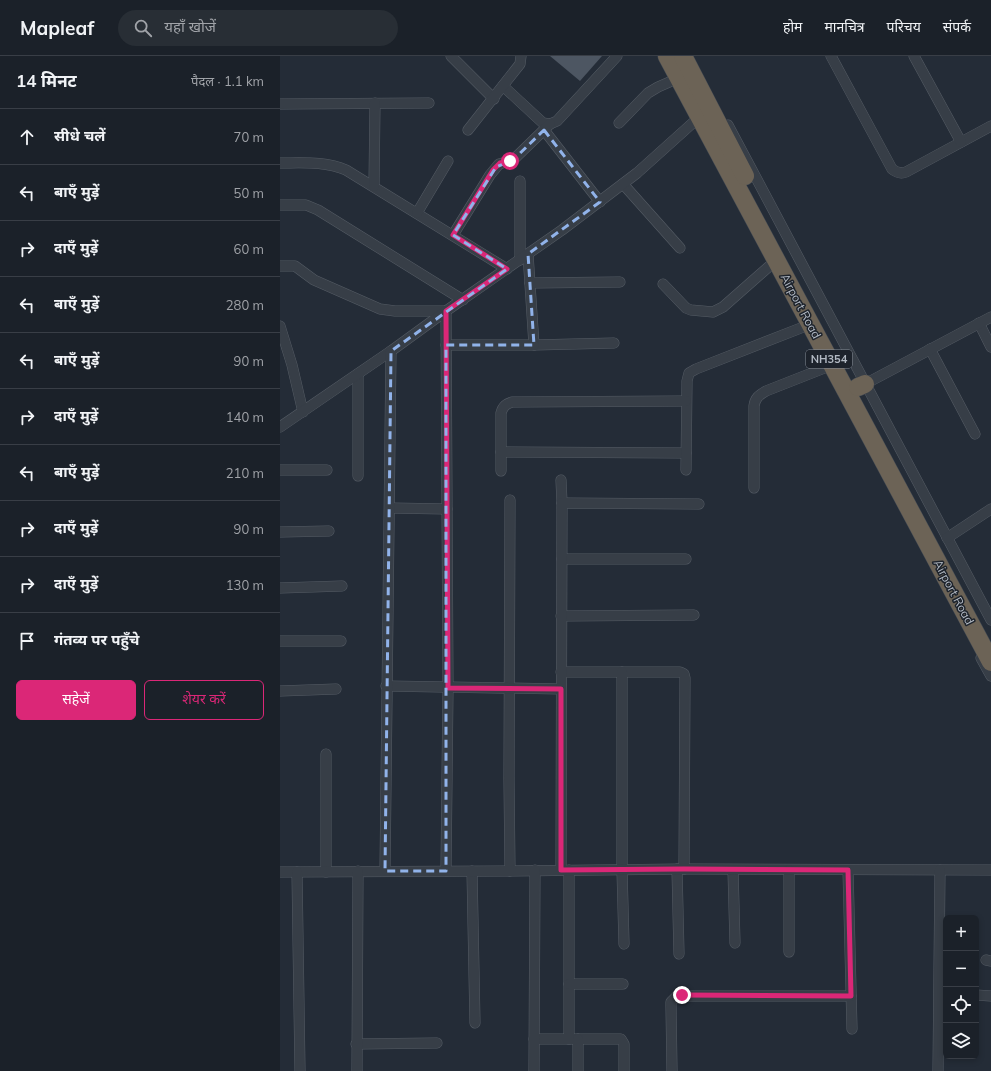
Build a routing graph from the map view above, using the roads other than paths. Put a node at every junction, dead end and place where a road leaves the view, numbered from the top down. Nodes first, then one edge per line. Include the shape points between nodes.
1 (451, 56) edge
2 (521, 56) edge
3 (617, 56) edge
4 (661, 56) edge
5 (667, 56) edge
6 (683, 56) edge
7 (691, 56) edge
8 (831, 56) edge
9 (914, 56) edge
10 (674, 80) junction
11 (504, 86) junction
12 (494, 99) junction
13 (375, 102) junction
14 (429, 103) dead end
15 (280, 104) edge
16 (696, 120) junction
17 (619, 123) dead end
18 (991, 126) edge
19 (547, 127) junction
20 (468, 130) dead end
21 (961, 142) junction
22 (448, 161) dead end
23 (280, 163) edge
24 (520, 181) dead end
25 (623, 184) junction
26 (374, 186) junction
27 (600, 202) junction
28 (280, 205) edge
29 (417, 213) junction
30 (453, 235) junction
31 (680, 248) dead end
32 (524, 257) junction
33 (773, 263) junction
34 (280, 266) edge
35 (507, 269) junction
36 (620, 282) dead end
37 (530, 283) junction
38 (663, 284) dead end
39 (463, 300) junction
40 (446, 311) junction
41 (991, 317) edge
42 (979, 323) junction
43 (280, 326) edge
44 (806, 326) junction
45 (614, 343) dead end
46 (446, 345) junction
47 (534, 345) junction
48 (991, 347) edge
49 (930, 349) junction
50 (391, 351) junction
51 (827, 367) junction
52 (358, 374) junction
53 (862, 385) junction
54 (686, 400) junction
55 (303, 412) junction
56 (280, 427) edge
57 (975, 434) dead end
58 (501, 452) junction
59 (686, 453) junction
60 (280, 470) edge
61 (327, 470) dead end
62 (686, 470) dead end
63 (501, 471) dead end
64 (358, 476) dead end
65 (561, 480) dead end
66 (754, 488) dead end
67 (510, 500) dead end
68 (562, 503) junction
69 (699, 504) dead end
70 (390, 508) junction
71 (447, 509) junction
72 (991, 509) edge
73 (329, 531) dead end
74 (280, 532) edge
75 (947, 538) junction
76 (562, 559) junction
77 (686, 559) dead end
78 (342, 586) dead end
79 (280, 588) edge
80 (694, 615) dead end
81 (561, 616) junction
82 (991, 620) edge
83 (991, 637) edge
84 (280, 641) edge
85 (341, 641) dead end
86 (991, 662) edge
87 (561, 672) junction
88 (622, 672) junction
89 (991, 676) edge
90 (386, 686) junction
91 (448, 688) junction
92 (509, 688) junction
93 (336, 689) dead end
94 (561, 689) junction
95 (280, 691) edge
96 (326, 754) dead end
97 (680, 869) junction
98 (536, 870) junction
99 (565, 870) junction
100 (622, 870) junction
101 (733, 870) junction
102 (789, 870) junction
103 (848, 870) junction
104 (940, 870) junction
105 (991, 870) edge
106 (358, 871) junction
107 (385, 871) junction
108 (446, 871) junction
109 (472, 871) junction
110 (510, 871) junction
111 (280, 872) edge
112 (297, 872) junction
113 (326, 872) junction
114 (624, 944) dead end
115 (735, 944) dead end
116 (789, 952) dead end
117 (679, 954) dead end
118 (569, 984) junction
119 (623, 984) dead end
120 (942, 995) edge
121 (979, 995) edge
122 (851, 996) junction
123 (991, 996) edge
124 (475, 1023) dead end
125 (852, 1029) dead end
126 (534, 1039) junction
127 (574, 1039) junction
128 (437, 1043) dead end
129 (356, 1044) junction
130 (300, 1071) edge
131 (357, 1071) edge
132 (534, 1071) edge
133 (578, 1071) edge
134 (624, 1071) edge
135 (672, 1071) edge
136 (938, 1071) edge

1 - 12 street
2 - 11 street via 520,64
3 - 19 street via 557,121
4 - 10 street
5 - 86 highway, Airport Road / NH354
6 - 53 highway, Airport Road / NH354 via 762,209
7 - 53 street
8 - 21 street via 895,172 906,172
9 - 21 street
10 - 16 street
10 - 17 street via 648,93
11 - 12 street
11 - 19 street
12 - 20 street
13 - 14 street
13 - 15 street
13 - 26 street
16 - 25 street
16 - 33 street
18 - 21 street
19 - 27 street
19 - 30 street via 513,160 500,163 496,167
22 - 29 street
23 - 26 street via 333,165
24 - 32 street
25 - 27 street
25 - 31 street
26 - 29 street
27 - 32 street
28 - 39 street via 306,205 318,210
29 - 30 street
30 - 35 street
32 - 35 street
32 - 37 street
33 - 38 street via 717,311 688,309
33 - 44 street
34 - 40 street via 295,266 314,280 380,308 395,311
35 - 39 street
36 - 37 street
37 - 47 street
39 - 40 street
40 - 46 street
40 - 50 street
41 - 42 street
42 - 48 street
42 - 49 street
43 - 55 street
44 - 51 street
44 - 54 street via 692,370 687,377
45 - 47 street
46 - 47 street
46 - 71 street
49 - 53 street
49 - 57 street
50 - 52 street
50 - 70 street
51 - 66 street via 766,391 755,401
51 - 89 street
52 - 55 street
52 - 64 street
53 - 75 street
53 - 83 highway, Airport Road / NH354
54 - 58 street via 512,402 506,404 501,413
54 - 59 street
55 - 56 street
58 - 59 street
58 - 63 street
59 - 62 street
60 - 61 street
65 - 68 street
67 - 92 street
68 - 69 street
68 - 76 street
70 - 71 street
70 - 90 street
71 - 91 street
72 - 75 street
73 - 74 street
75 - 82 street
76 - 77 street
76 - 81 street
78 - 79 street
80 - 81 street
81 - 87 street
84 - 85 street
87 - 88 street
87 - 94 street
88 - 97 street via 680,672 685,676
88 - 100 street
90 - 91 street
90 - 107 street
91 - 92 street
91 - 108 street
92 - 94 street
92 - 110 street
93 - 95 street
94 - 99 street
96 - 113 street
97 - 100 street
97 - 101 street
97 - 117 street
98 - 99 street
98 - 110 street
98 - 126 street
99 - 100 street
99 - 118 street
100 - 114 street
101 - 102 street
101 - 115 street
102 - 103 street
102 - 116 street
103 - 104 street
103 - 122 street
104 - 105 street
104 - 120 street
106 - 107 street
106 - 113 street
106 - 129 street
107 - 108 street
108 - 109 street
109 - 110 street
109 - 124 street
111 - 112 street
112 - 113 street
112 - 130 street
118 - 119 street
118 - 127 street
120 - 136 street
121 - 123 street
122 - 125 street
122 - 135 street via 677,996 671,1006
126 - 127 street
126 - 132 street
127 - 133 street
127 - 134 street via 621,1039 624,1044
128 - 129 street
129 - 131 street

